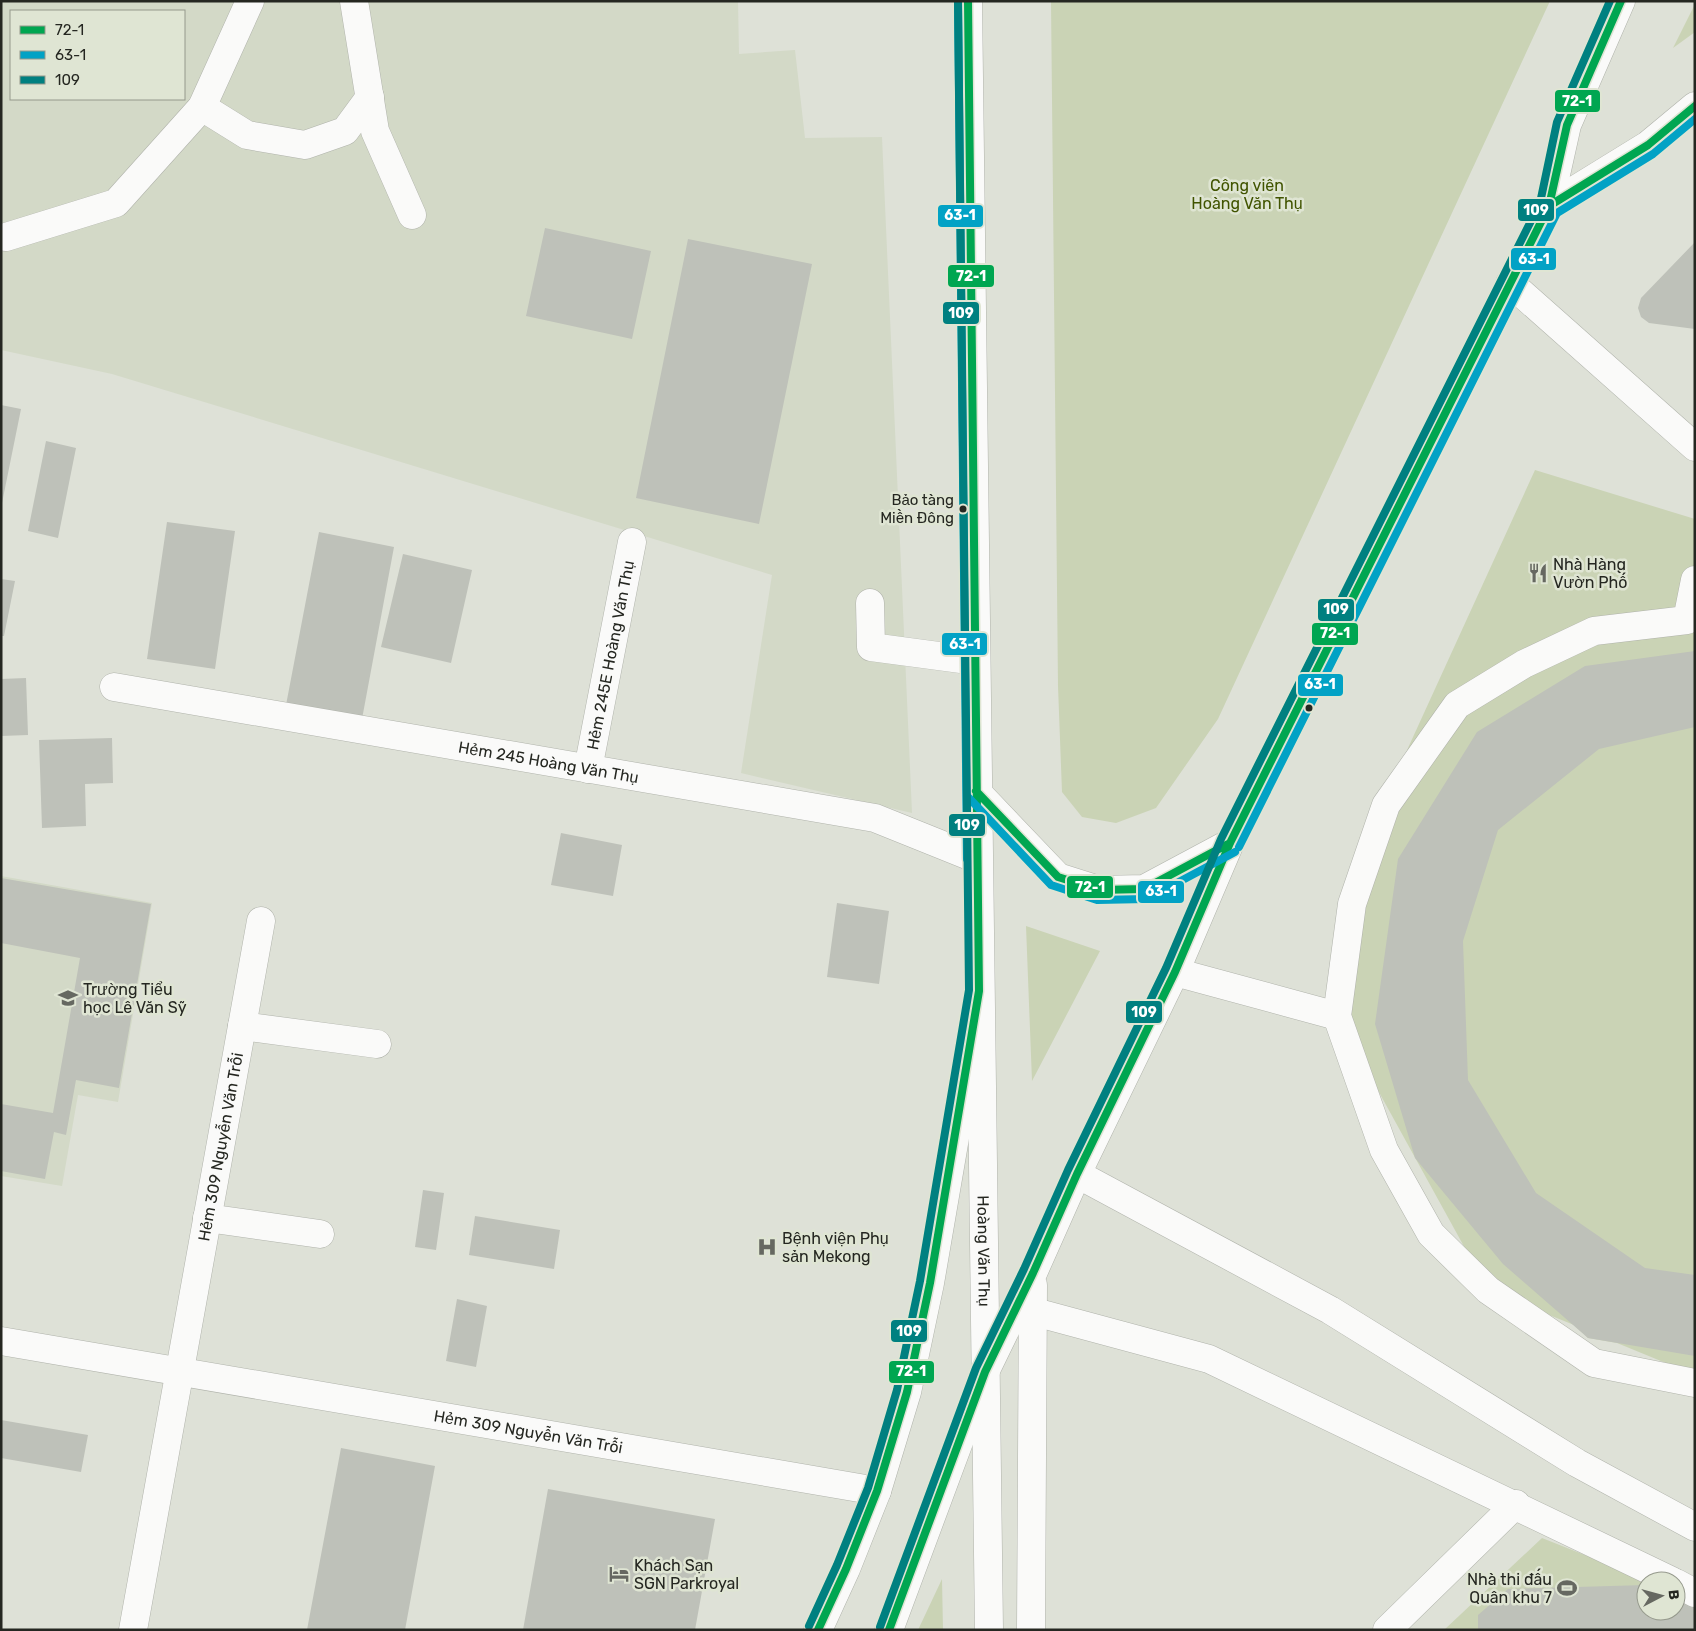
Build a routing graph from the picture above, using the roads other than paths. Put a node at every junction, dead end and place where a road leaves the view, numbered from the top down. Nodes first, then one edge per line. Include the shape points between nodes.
1 (250, 1) edge
2 (354, 1) edge
3 (968, 1) edge
4 (1621, 1) edge
5 (370, 97) junction
6 (1695, 106) edge
7 (202, 107) junction
8 (1548, 206) junction
9 (412, 215) dead end
10 (6, 237) dead end
11 (1510, 283) junction
12 (1695, 447) edge
13 (632, 542) dead end
14 (1695, 580) edge
15 (870, 603) dead end
16 (976, 661) junction
17 (114, 687) dead end
18 (588, 769) junction
19 (976, 791) junction
20 (1230, 843) junction
21 (977, 859) junction
22 (261, 921) dead end
23 (1175, 972) junction
24 (980, 991) junction
25 (1337, 1016) junction
26 (242, 1026) junction
27 (378, 1044) dead end
28 (1077, 1174) junction
29 (207, 1218) junction
30 (320, 1234) dead end
31 (1033, 1273) junction
32 (1031, 1311) junction
33 (1, 1341) edge
34 (180, 1372) junction
35 (985, 1372) junction
36 (1695, 1383) edge
37 (877, 1491) junction
38 (1516, 1504) junction
39 (1695, 1527) edge
40 (1652, 1571) edge
41 (133, 1630) edge
42 (818, 1630) edge
43 (890, 1630) edge
44 (989, 1630) edge
45 (1030, 1630) edge
46 (1387, 1630) edge

1 - 7 main road
2 - 5 main road
3 - 16 main road
4 - 8 main road via 1566,125
5 - 7 main road via 345,131 305,144 247,135
5 - 9 main road via 375,131
6 - 8 main road via 1648,145
7 - 10 main road via 116,203
8 - 11 main road
11 - 12 main road
11 - 20 main road
13 - 18 main road, Hẻm 245E Hoàng Văn Thụ
14 - 25 main road via 1687,620 1594,631 1524,664 1457,705 1386,805 1352,904
15 - 16 main road via 871,647
16 - 19 main road
17 - 18 main road, Hẻm 245 Hoàng Văn Thụ
18 - 21 main road, Hẻm 245 Hoàng Văn Thụ via 875,818
19 - 20 main road via 1058,877 1099,890 1144,889
19 - 21 main road
20 - 23 main road
21 - 24 main road
22 - 26 main road, Hẻm 309 Nguyễn Văn Trỗi
23 - 25 main road
23 - 28 main road
24 - 35 main road, Hoàng Văn Thụ
24 - 37 main road via 930,1283 907,1392
25 - 36 main road via 1384,1150 1431,1234 1488,1290 1594,1363
26 - 27 main road
26 - 29 main road, Hẻm 309 Nguyễn Văn Trỗi
28 - 31 main road
28 - 39 main road via 1330,1310 1577,1463
29 - 30 main road
29 - 34 main road, Hẻm 309 Nguyễn Văn Trỗi
31 - 32 main road
31 - 35 main road
32 - 38 main road via 1208,1359
32 - 45 main road
33 - 34 main road, Hẻm 309 Nguyễn Văn Trỗi
34 - 37 main road, Hẻm 309 Nguyễn Văn Trỗi
34 - 41 main road, Hẻm 309 Nguyễn Văn Trỗi
35 - 43 main road
35 - 44 main road, Hoàng Văn Thụ
37 - 42 main road
38 - 40 main road
38 - 46 main road

